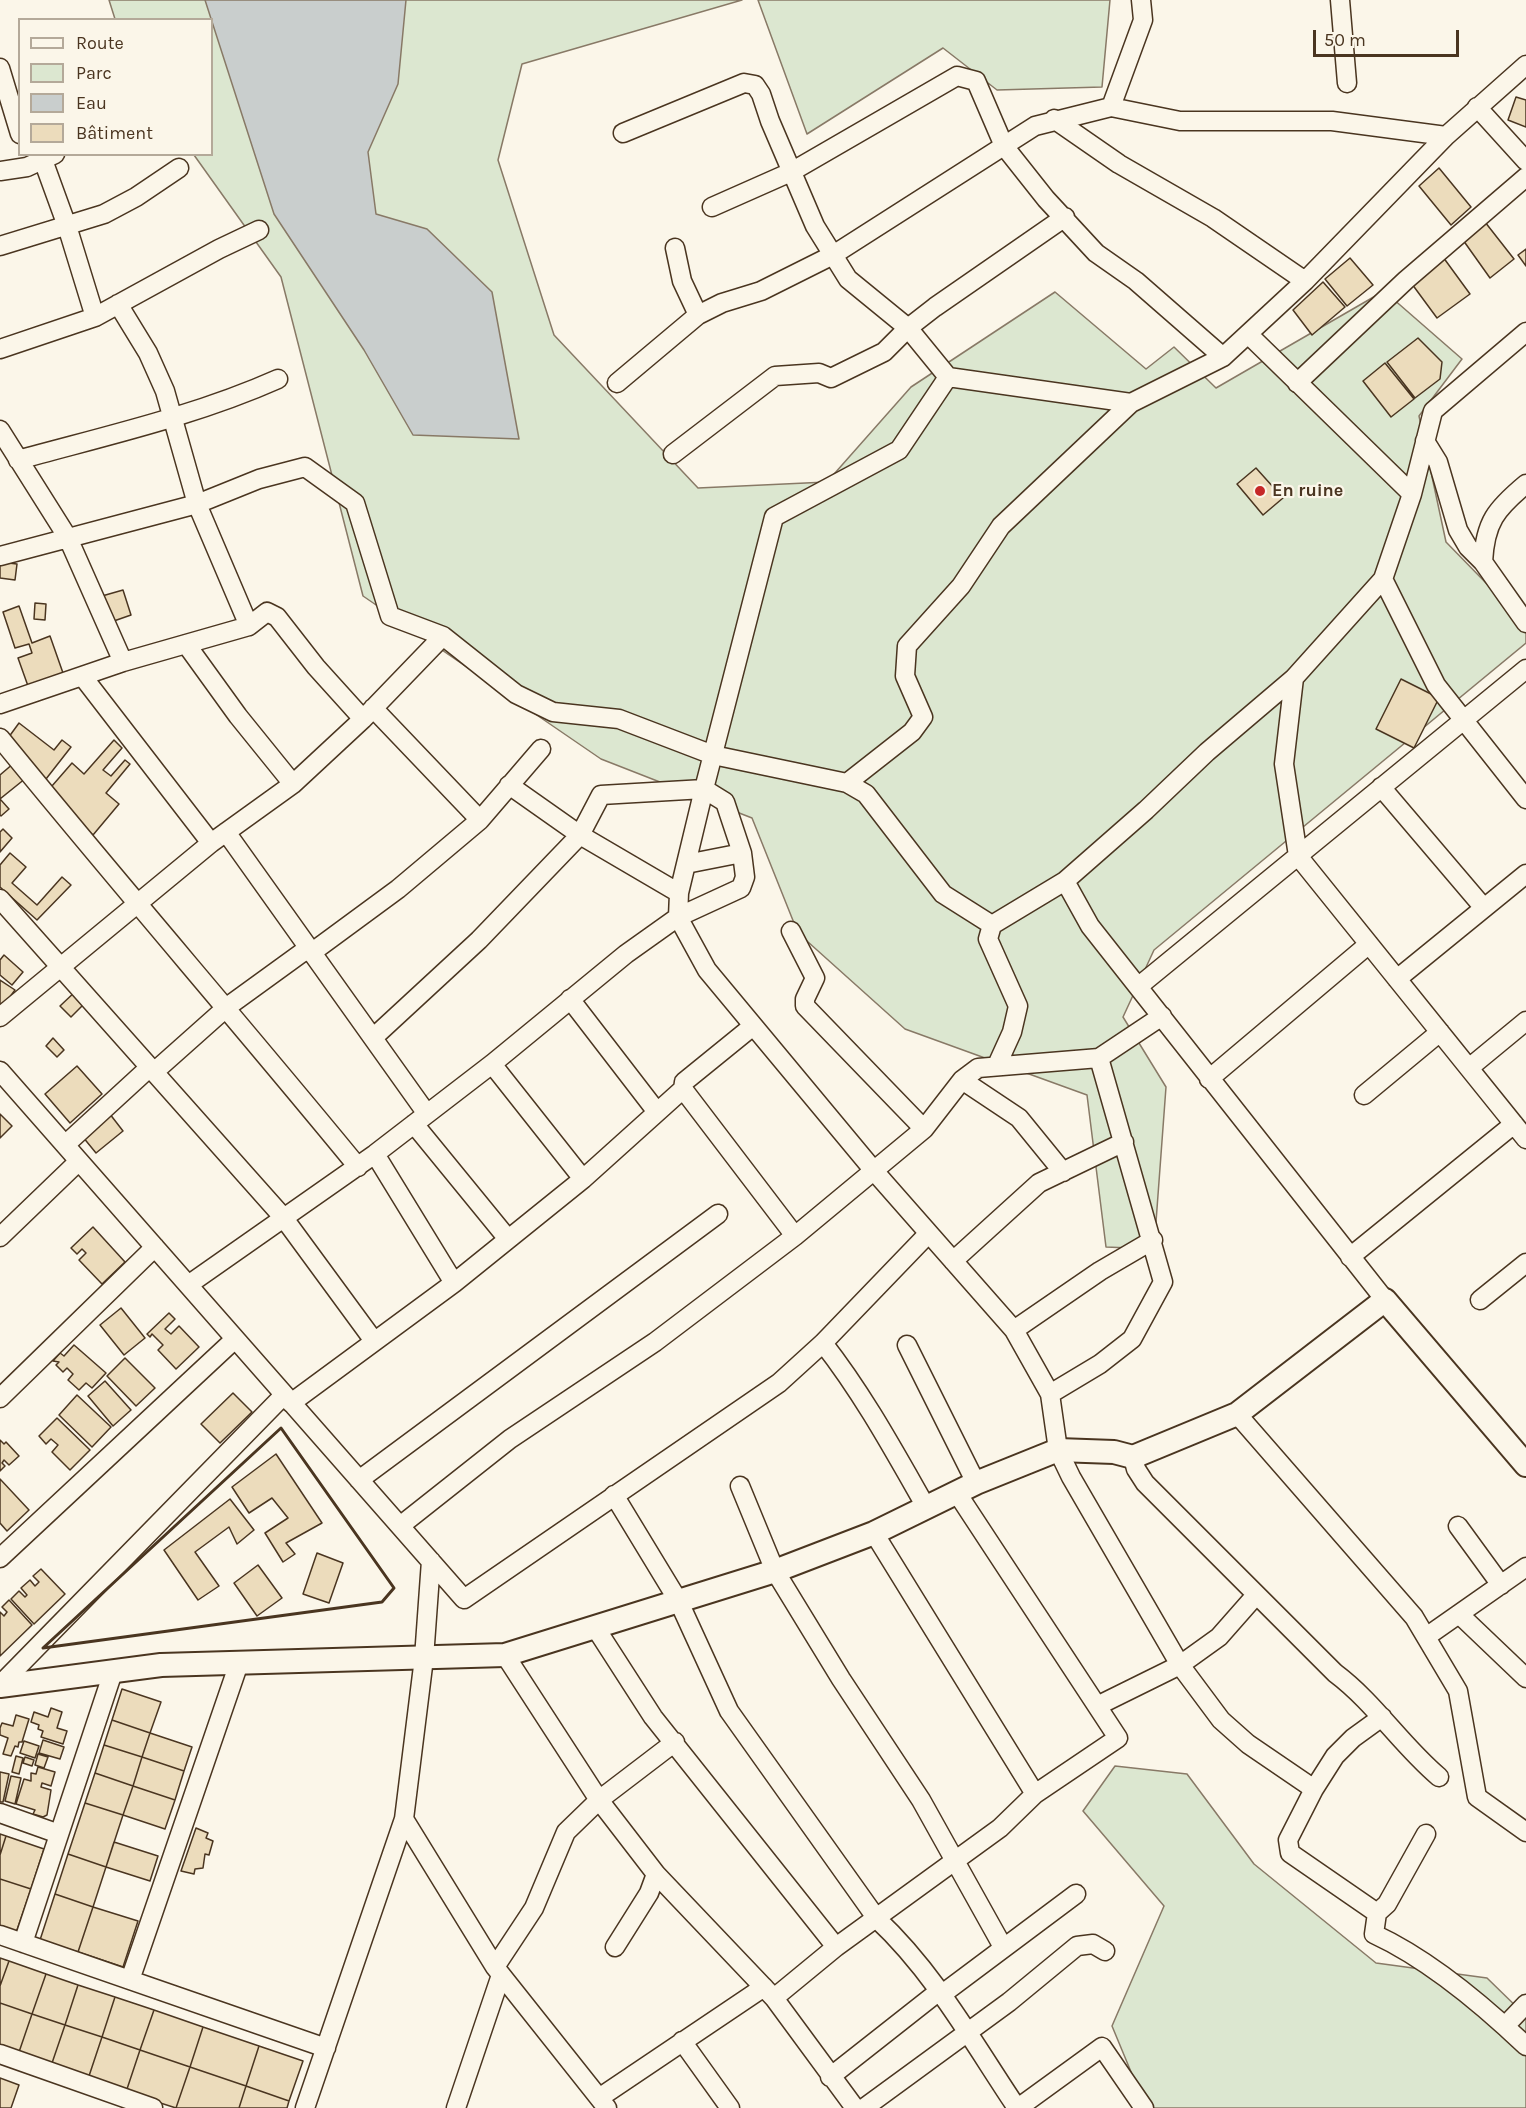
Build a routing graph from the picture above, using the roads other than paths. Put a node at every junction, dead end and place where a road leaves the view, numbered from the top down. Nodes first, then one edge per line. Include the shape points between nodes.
1 (1141, 0) edge
2 (1340, 0) edge
3 (1526, 65) edge
4 (6, 76) edge
5 (1347, 82) dead end
6 (1111, 107) junction
7 (1477, 107) junction
8 (1054, 119) junction
9 (18, 126) edge
10 (623, 133) dead end
11 (1446, 136) junction
12 (1004, 146) junction
13 (37, 159) edge
14 (1526, 161) edge
15 (179, 168) dead end
16 (0, 171) edge
17 (791, 172) junction
18 (1526, 177) edge
19 (712, 207) dead end
20 (1065, 217) junction
21 (67, 226) junction
22 (259, 230) dead end
23 (0, 246) edge
24 (675, 248) dead end
25 (833, 255) junction
26 (1305, 281) junction
27 (118, 304) junction
28 (698, 315) junction
29 (95, 317) junction
30 (908, 327) junction
31 (1526, 332) edge
32 (1248, 334) junction
33 (0, 349) edge
34 (1223, 357) junction
35 (948, 377) junction
36 (278, 379) dead end
37 (618, 383) dead end
38 (1297, 383) junction
39 (1131, 403) junction
40 (171, 418) junction
41 (0, 430) edge
42 (1425, 441) junction
43 (673, 454) dead end
44 (18, 459) junction
45 (1526, 484) edge
46 (1412, 494) junction
47 (197, 504) junction
48 (68, 538) junction
49 (0, 556) edge
50 (1483, 562) junction
51 (1383, 579) junction
52 (1526, 623) edge
53 (249, 626) junction
54 (443, 636) junction
55 (186, 644) junction
56 (123, 662) junction
57 (1526, 669) edge
58 (83, 677) junction
59 (1294, 678) junction
60 (0, 704) edge
61 (368, 713) junction
62 (1464, 720) junction
63 (0, 738) edge
64 (541, 749) dead end
65 (713, 755) junction
66 (847, 783) junction
67 (293, 784) junction
68 (509, 785) junction
69 (1381, 787) junction
70 (704, 789) junction
71 (1526, 799) edge
72 (480, 820) junction
73 (580, 835) junction
74 (218, 838) junction
75 (742, 853) junction
76 (1298, 856) junction
77 (686, 864) junction
78 (1526, 874) edge
79 (1065, 881) junction
80 (679, 893) junction
81 (0, 900) edge
82 (135, 904) junction
83 (1484, 908) junction
84 (678, 916) junction
85 (992, 925) junction
86 (791, 931) dead end
87 (1369, 944) junction
88 (309, 951) junction
89 (61, 968) junction
90 (1397, 979) junction
91 (1139, 986) junction
92 (570, 999) junction
93 (226, 1008) junction
94 (1162, 1016) junction
95 (0, 1017) edge
96 (1526, 1021) edge
97 (753, 1026) junction
98 (1440, 1032) junction
99 (374, 1037) junction
100 (1099, 1058) junction
101 (492, 1064) junction
102 (997, 1065) junction
103 (1469, 1068) junction
104 (152, 1069) junction
105 (0, 1071) edge
106 (1209, 1079) junction
107 (962, 1080) junction
108 (683, 1089) junction
109 (1364, 1095) dead end
110 (657, 1112) junction
111 (421, 1119) junction
112 (1514, 1124) junction
113 (924, 1129) junction
114 (1526, 1139) edge
115 (1124, 1142) junction
116 (65, 1145) junction
117 (375, 1154) junction
118 (79, 1161) junction
119 (358, 1167) junction
120 (875, 1172) junction
121 (1063, 1172) junction
122 (583, 1179) junction
123 (718, 1214) dead end
124 (283, 1217) junction
125 (928, 1234) junction
126 (795, 1236) junction
127 (0, 1237) edge
128 (508, 1239) junction
129 (1153, 1240) junction
130 (155, 1247) junction
131 (1350, 1257) junction
132 (953, 1261) junction
133 (1526, 1263) edge
134 (454, 1283) junction
135 (188, 1285) junction
136 (1385, 1300) junction
137 (1480, 1300) dead end
138 (1014, 1330) junction
139 (235, 1339) junction
140 (374, 1341) junction
141 (823, 1343) junction
142 (907, 1345) dead end
143 (1050, 1394) junction
144 (0, 1398) edge
145 (287, 1399) junction
146 (1237, 1414) junction
147 (1058, 1450) junction
148 (1133, 1457) junction
149 (1526, 1466) edge
150 (359, 1480) junction
151 (740, 1486) dead end
152 (966, 1488) junction
153 (614, 1495) junction
154 (926, 1506) junction
155 (400, 1526) junction
156 (1458, 1526) dead end
157 (874, 1533) junction
158 (0, 1558) edge
159 (431, 1561) junction
160 (1526, 1567) edge
161 (775, 1571) junction
162 (1501, 1585) junction
163 (1256, 1595) junction
164 (679, 1602) junction
165 (1460, 1615) junction
166 (595, 1627) junction
167 (1425, 1637) junction
168 (505, 1654) junction
169 (424, 1658) junction
170 (239, 1663) junction
171 (1180, 1665) junction
172 (113, 1671) junction
173 (1526, 1678) edge
174 (0, 1686) edge
175 (1099, 1705) junction
176 (1382, 1717) junction
177 (675, 1742) junction
178 (1439, 1777) dead end
179 (1314, 1789) junction
180 (1035, 1794) junction
181 (599, 1800) junction
182 (0, 1813) edge
183 (404, 1820) junction
184 (1526, 1832) edge
185 (1426, 1833) dead end
186 (59, 1834) junction
187 (953, 1861) junction
188 (656, 1874) junction
189 (1076, 1894) dead end
190 (1377, 1913) junction
191 (877, 1918) junction
192 (0, 1935) edge
193 (23, 1943) junction
194 (615, 1947) dead end
195 (836, 1947) junction
196 (1003, 1947) junction
197 (1105, 1951) dead end
198 (498, 1971) junction
199 (130, 1980) junction
200 (769, 1992) junction
201 (939, 1993) junction
202 (1526, 2004) edge
203 (1505, 2026) junction
204 (966, 2032) junction
205 (682, 2041) junction
206 (1526, 2046) edge
207 (326, 2048) junction
208 (0, 2054) edge
209 (830, 2077) junction
210 (463, 2103) edge
211 (603, 2103) edge
212 (1020, 2107) edge
213 (153, 2108) edge
214 (305, 2108) edge
215 (730, 2108) edge
216 (855, 2108) edge
217 (864, 2108) edge
218 (1144, 2108) edge

1 - 6 street via 1143,20
2 - 5 street
3 - 7 street
4 - 9 street
6 - 8 street
6 - 11 street via 1180,121 1332,122
7 - 11 street
7 - 14 street
8 - 12 street
8 - 26 street via 1119,164 1213,218
10 - 17 street via 750,83 761,94
11 - 26 street
12 - 17 street via 976,81 957,76
12 - 20 street
12 - 25 street
13 - 16 street
13 - 21 street
15 - 21 street via 104,214
17 - 19 street
17 - 25 street
18 - 38 street via 1406,280
20 - 30 street
20 - 34 street via 1096,253 1136,281
21 - 23 street
21 - 29 street
22 - 27 street
24 - 28 street via 682,281
25 - 28 street via 771,287
25 - 30 street via 848,279
26 - 32 street
27 - 29 street
27 - 40 street via 148,353 165,391
28 - 37 street
29 - 33 street
30 - 35 street
30 - 43 street via 884,352 831,378 819,373 776,376
31 - 42 street via 1433,411
32 - 34 street
32 - 38 street
34 - 39 street
35 - 39 street
35 - 65 street via 899,450 774,518
36 - 40 street
38 - 46 street
39 - 66 street via 1001,526 961,586 906,646 905,676 923,717 912,732
40 - 44 street
40 - 47 street
41 - 44 street
42 - 46 street
42 - 50 street via 1438,462 1458,530
44 - 48 street
45 - 50 street via 1492,518
46 - 51 street
47 - 48 street
47 - 53 street
47 - 54 street via 259,479 305,467 355,503 390,616
48 - 49 street
48 - 56 street
50 - 52 street
51 - 59 street
51 - 62 street via 1436,685
53 - 55 street
53 - 61 street via 264,613 277,617 316,667
54 - 61 street
54 - 65 street via 516,693 553,711 619,719
55 - 56 street
55 - 67 street
56 - 58 street
57 - 62 street
58 - 60 street
58 - 74 street
59 - 76 street via 1284,764
59 - 79 street
61 - 67 street
61 - 72 street
62 - 69 street
62 - 71 street
63 - 82 street
64 - 68 street
65 - 66 street
65 - 70 street
66 - 85 street via 866,794 943,894
67 - 74 street
68 - 72 street
68 - 73 street
69 - 76 street
69 - 83 street
70 - 73 street via 601,795
70 - 75 street via 725,802
70 - 77 street
72 - 88 street via 398,889
73 - 80 street
73 - 99 street via 478,940
74 - 82 street
74 - 88 street
75 - 77 street
75 - 84 street via 745,877 741,888
76 - 87 street
76 - 91 street
77 - 80 street
78 - 83 street
79 - 85 street
79 - 91 street via 1090,926
80 - 84 street
81 - 89 street
82 - 89 street
82 - 93 street
83 - 90 street
84 - 92 street
84 - 97 street via 707,970
85 - 102 street via 988,939 1018,1006 1012,1032
86 - 113 street via 815,978 805,1006
87 - 90 street
87 - 106 street
88 - 93 street
88 - 99 street
89 - 95 street
89 - 104 street
90 - 98 street
91 - 94 street
92 - 101 street
92 - 110 street
93 - 104 street
93 - 119 street
94 - 100 street
94 - 106 street
96 - 103 street
97 - 108 street via 684,1082
97 - 120 street
98 - 103 street
98 - 109 street
99 - 111 street
100 - 102 street
100 - 115 street
101 - 111 street
101 - 122 street
102 - 107 street via 978,1068
103 - 112 street
104 - 116 street
104 - 124 street
105 - 116 street
106 - 131 street
107 - 113 street
107 - 121 street via 1019,1118
108 - 110 street
108 - 126 street
110 - 122 street
111 - 117 street
111 - 128 street
112 - 114 street
112 - 131 street
113 - 120 street
115 - 121 street
115 - 129 street
116 - 118 street
117 - 119 street
117 - 134 street
118 - 127 street
118 - 130 street
119 - 124 street
120 - 125 street
120 - 126 street
121 - 132 street via 1039,1183
122 - 128 street
123 - 150 street
124 - 135 street
124 - 140 street
125 - 132 street
125 - 141 street
126 - 155 street via 655,1342 510,1439
128 - 134 street
129 - 138 street
129 - 143 street via 1163,1282 1132,1339
130 - 135 street
130 - 144 street
131 - 136 street
132 - 138 street
133 - 137 street
134 - 140 street
135 - 139 street
136 - 146 street
136 - 149 street
138 - 143 street
139 - 145 street
139 - 158 street
140 - 145 street
141 - 153 street via 779,1383
141 - 154 street via 885,1435
142 - 152 street
143 - 147 street
145 - 150 street
145 - 174 street
146 - 148 street
146 - 167 street via 1405,1605
147 - 148 street via 1114,1452
147 - 152 street
147 - 171 street
148 - 163 street via 1145,1483
150 - 155 street
151 - 161 street
152 - 154 street
152 - 175 street via 1015,1585
153 - 159 street via 464,1599
153 - 164 street
154 - 157 street
155 - 159 street
156 - 162 street
157 - 161 street
157 - 180 street
159 - 169 street
160 - 162 street
161 - 164 street
161 - 187 street via 840,1679 921,1800
162 - 165 street
163 - 171 street via 1219,1637
163 - 176 street
164 - 166 street
164 - 191 street via 729,1711
165 - 167 street
165 - 173 street
166 - 168 street
166 - 177 street via 653,1717
167 - 184 street via 1458,1691 1477,1797
168 - 169 street
168 - 181 street
169 - 170 street
169 - 183 street
170 - 172 street
170 - 199 street
171 - 175 street
171 - 179 street via 1237,1735
172 - 174 street
172 - 186 street
175 - 180 street via 1118,1738
176 - 178 street
176 - 179 street via 1335,1756
177 - 181 street
177 - 195 street
179 - 190 street via 1288,1840 1290,1853
180 - 187 street via 1000,1828
181 - 188 street
181 - 198 street via 566,1832 534,1908
182 - 186 street
183 - 198 street
183 - 207 street
185 - 190 street via 1387,1904
186 - 193 street
187 - 191 street
187 - 196 street
188 - 194 street via 649,1893
188 - 200 street
189 - 196 street
190 - 203 street via 1374,1934 1400,1946
191 - 195 street
191 - 201 street via 905,1946
192 - 193 street
193 - 199 street
195 - 200 street
196 - 201 street
197 - 204 street via 1093,1944 1077,1946
198 - 210 street
198 - 211 street
199 - 207 street
200 - 205 street
200 - 209 street
201 - 204 street
201 - 209 street
202 - 203 street
203 - 206 street
204 - 212 street
204 - 217 street
205 - 211 street
205 - 215 street
207 - 214 street
208 - 213 street
209 - 216 street
212 - 218 street via 1102,2047

